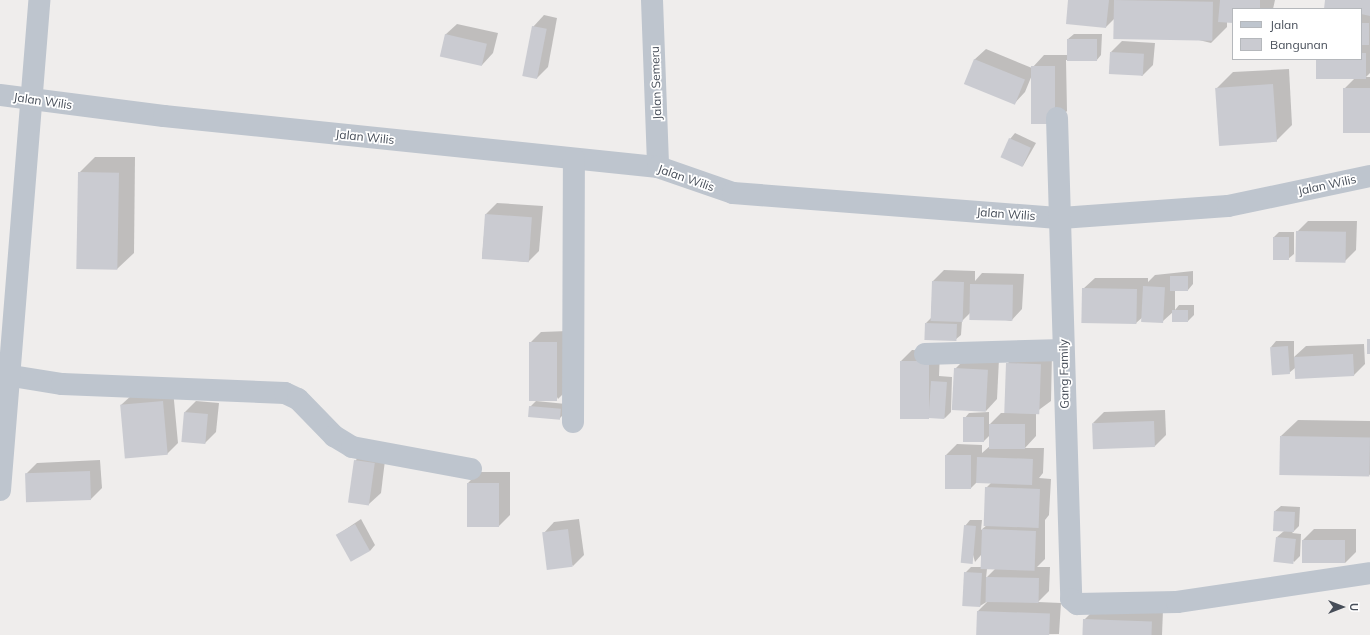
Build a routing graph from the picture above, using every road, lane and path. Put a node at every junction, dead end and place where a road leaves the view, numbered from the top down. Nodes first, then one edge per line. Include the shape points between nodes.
1 (40, 0) edge
2 (652, 0) edge
3 (0, 95) edge
4 (30, 101) junction
5 (1057, 118) dead end
6 (574, 159) junction
7 (658, 167) junction
8 (1370, 176) edge
9 (1061, 218) junction
10 (1063, 350) junction
11 (924, 354) dead end
12 (12, 376) junction
13 (573, 422) dead end
14 (471, 469) dead end
15 (0, 490) edge
16 (1370, 573) edge

1 - 4 street
2 - 7 street, Jalan Semeru
3 - 4 street, Jalan Wilis
4 - 6 street, Jalan Wilis
4 - 12 street
5 - 9 street, Gang Family
6 - 7 street, Jalan Wilis
6 - 13 street
7 - 9 street, Jalan Wilis via 733,193
8 - 9 street, Jalan Wilis via 1228,206
9 - 10 street, Gang Family
10 - 11 street
10 - 16 street, Gang Family via 1070,593 1077,604 1177,602
12 - 14 street via 70,385 285,392 298,399 334,436 352,447
12 - 15 street

